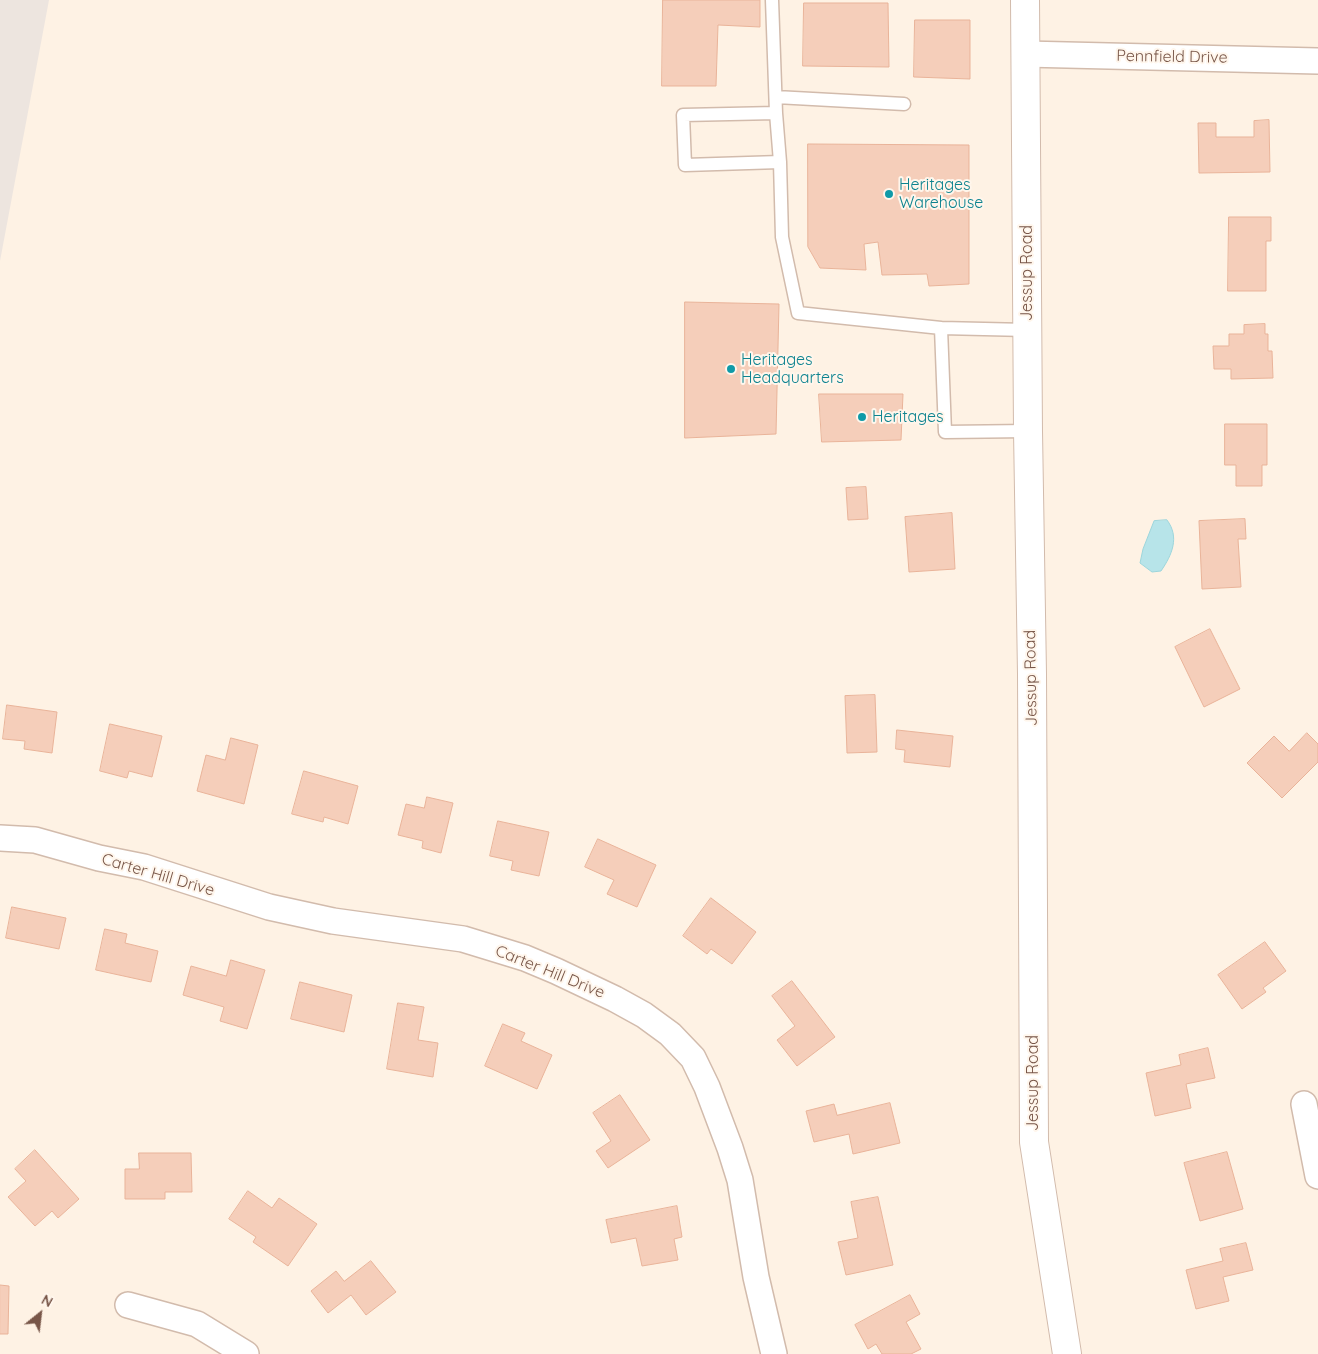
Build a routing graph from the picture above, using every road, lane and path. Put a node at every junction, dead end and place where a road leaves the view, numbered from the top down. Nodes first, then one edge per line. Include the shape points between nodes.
1 (772, 0) edge
2 (1025, 0) edge
3 (1025, 54) junction
4 (1318, 61) edge
5 (776, 97) junction
6 (904, 104) dead end
7 (776, 112) junction
8 (780, 162) junction
9 (941, 328) junction
10 (1027, 330) junction
11 (1028, 431) junction
12 (0, 838) edge
13 (1304, 1104) dead end
14 (1318, 1176) edge
15 (128, 1305) dead end
16 (246, 1354) edge
17 (774, 1354) edge
18 (1067, 1354) edge

1 - 5 lane
2 - 3 street, Jessup Road
3 - 4 street, Pennfield Drive
3 - 10 street, Jessup Road
5 - 6 lane
5 - 7 lane
7 - 8 lane
7 - 8 lane via 683,115 685,165
8 - 9 lane via 782,238 798,313
9 - 10 lane
9 - 11 lane via 945,432
10 - 11 street, Jessup Road
11 - 18 street, Jessup Road via 1034,1142
12 - 17 street, Carter Hill Drive via 35,840 144,867 268,907 333,921 463,939 556,971 644,1015 670,1034 693,1058 711,1096 740,1180 756,1277
13 - 14 street
15 - 16 street via 197,1324

